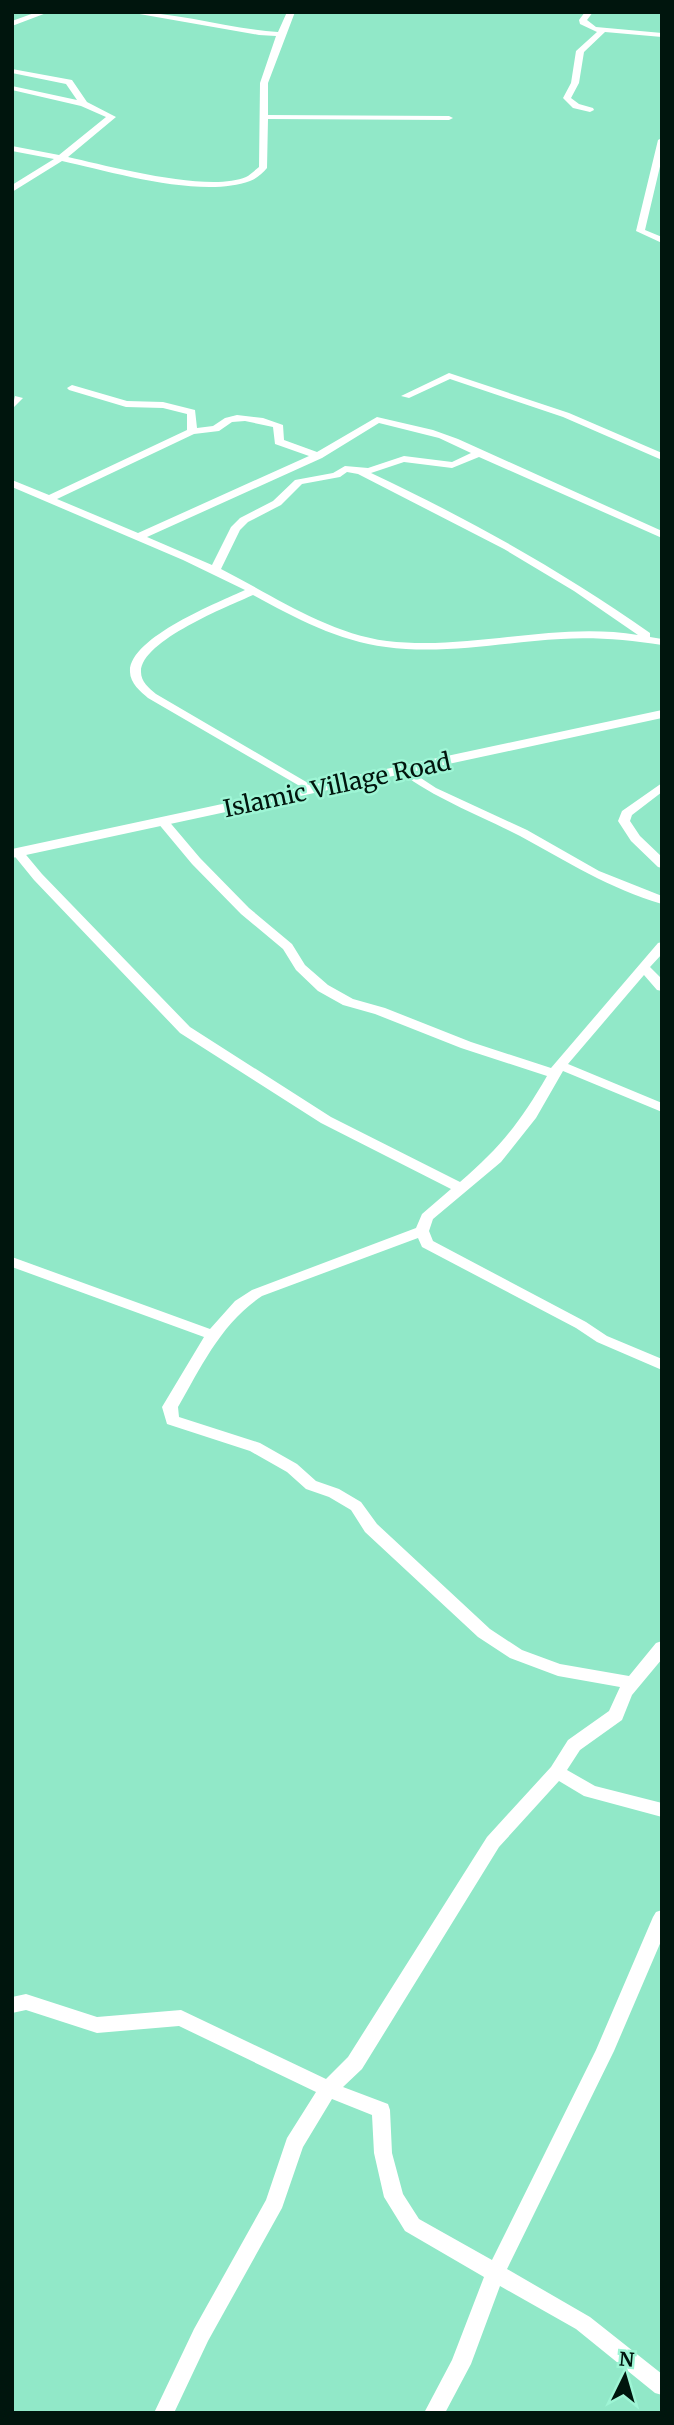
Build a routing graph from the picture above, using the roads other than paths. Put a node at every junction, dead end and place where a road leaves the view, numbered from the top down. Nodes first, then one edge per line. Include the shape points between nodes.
1 (45, 12) edge
2 (132, 12) edge
3 (292, 12) edge
4 (589, 12) edge
5 (12, 24) edge
6 (603, 30) junction
7 (281, 34) junction
8 (662, 35) edge
9 (12, 71) edge
10 (12, 88) edge
11 (84, 104) junction
12 (590, 110) dead end
13 (262, 117) junction
14 (449, 118) dead end
15 (662, 140) edge
16 (12, 148) edge
17 (61, 158) junction
18 (12, 189) edge
19 (662, 240) edge
20 (72, 388) dead end
21 (406, 396) dead end
22 (192, 431) junction
23 (479, 453) junction
24 (318, 456) junction
25 (662, 457) edge
26 (362, 473) junction
27 (12, 483) edge
28 (48, 499) junction
29 (662, 534) edge
30 (141, 536) junction
31 (215, 570) junction
32 (253, 591) junction
33 (656, 640) edge
34 (662, 714) edge
35 (404, 770) junction
36 (662, 786) edge
37 (314, 790) junction
38 (163, 822) junction
39 (15, 854) edge
40 (662, 864) edge
41 (662, 900) edge
42 (662, 946) edge
43 (644, 968) junction
44 (662, 987) edge
45 (558, 1069) junction
46 (662, 1108) edge
47 (462, 1189) junction
48 (422, 1231) junction
49 (12, 1262) edge
50 (213, 1335) junction
51 (662, 1365) edge
52 (662, 1647) edge
53 (633, 1683) junction
54 (557, 1772) junction
55 (662, 1810) edge
56 (662, 1917) edge
57 (12, 2005) edge
58 (328, 2089) junction
59 (495, 2274) junction
60 (662, 2386) edge
61 (164, 2413) edge
62 (434, 2413) edge

1 - 5 street
2 - 7 street
3 - 7 street
4 - 6 street via 584,24
6 - 8 street
6 - 12 street via 580,51 575,83 567,98
7 - 13 street via 264,83
9 - 11 street via 69,82
10 - 11 street
11 - 17 street via 112,117
13 - 14 street
13 - 17 street via 263,168 254,178 230,185 201,185
15 - 19 street via 640,231
16 - 17 street
17 - 18 street
20 - 22 street via 126,404 179,407 192,412
21 - 25 street via 449,376 566,415
22 - 24 street via 216,429 231,419 266,422 278,425 279,442
22 - 28 street
23 - 24 street via 458,440 377,419
23 - 26 street via 450,466 398,460
23 - 29 street
24 - 30 street
26 - 31 street via 345,469 299,482 277,503 235,529
26 - 33 street via 519,551
27 - 28 street
28 - 30 street
30 - 31 street
31 - 32 street
32 - 33 street via 314,623 389,644 589,634
32 - 37 street via 150,646 138,659 136,678 152,696
34 - 35 street, Islamic Village Road
35 - 37 street, Islamic Village Road
35 - 41 street via 432,790 523,832 595,874
36 - 40 street via 626,814 624,821
37 - 38 street, Islamic Village Road
38 - 39 street, Islamic Village Road
38 - 45 street via 323,988 348,1002 466,1045
39 - 47 street via 185,1030 326,1121
42 - 43 street
43 - 44 street
43 - 45 street
45 - 46 street
45 - 47 street via 531,1115 496,1159
47 - 48 street via 427,1217
48 - 50 street via 257,1293 240,1304
48 - 51 street via 427,1244 602,1339
49 - 50 street
50 - 53 street via 170,1407 172,1420 255,1447 311,1485 356,1506 372,1528 484,1633 516,1654 558,1670
52 - 53 street
53 - 54 street via 617,1715 574,1745
54 - 55 street via 590,1791
54 - 58 street via 493,1842 355,2063
56 - 59 street via 605,2051
57 - 58 street via 26,2002 97,2025 181,2018
58 - 59 street via 381,2110 383,2153 394,2197 412,2225
58 - 61 street via 294,2144 275,2202 201,2335
59 - 60 street via 583,2323
59 - 62 street via 461,2364

